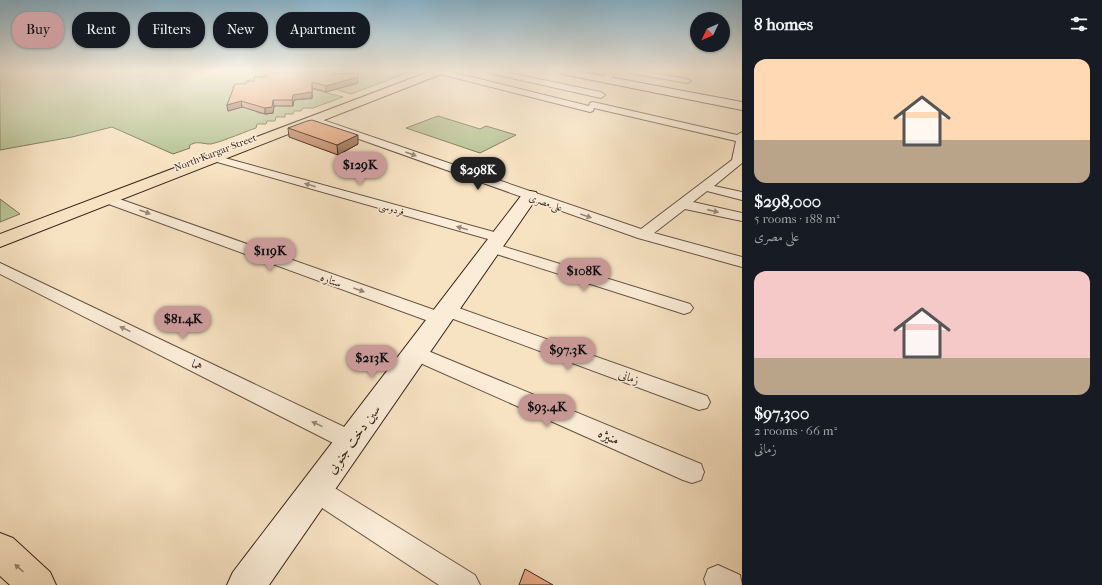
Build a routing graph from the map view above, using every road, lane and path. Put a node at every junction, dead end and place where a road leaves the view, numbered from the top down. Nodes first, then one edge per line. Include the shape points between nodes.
1 (360, 98) edge
2 (364, 98) edge
3 (554, 98) edge
4 (598, 98) edge
5 (707, 98) edge
6 (742, 106) edge
7 (591, 107) junction
8 (583, 117) dead end
9 (310, 118) junction
10 (742, 135) edge
11 (742, 139) edge
12 (210, 156) junction
13 (704, 188) junction
14 (530, 196) junction
15 (742, 196) edge
16 (104, 197) junction
17 (683, 204) junction
18 (742, 217) edge
19 (0, 233) edge
20 (642, 235) junction
21 (0, 241) edge
22 (496, 243) junction
23 (742, 262) edge
24 (0, 268) edge
25 (684, 308) dead end
26 (444, 315) junction
27 (416, 353) junction
28 (699, 402) dead end
29 (352, 441) junction
30 (692, 472) dead end
31 (316, 490) junction
32 (0, 551) edge
33 (37, 585) edge
34 (246, 585) edge
35 (466, 585) edge

1 - 9 main road, North Kargar Street
2 - 9 main road
3 - 7 street
4 - 7 street
5 - 6 street
7 - 8 street
7 - 11 street
9 - 12 main road, North Kargar Street
9 -> 14 street, علی مصری
10 - 11 street
11 - 13 street via 738,161
12 - 16 main road, North Kargar Street
22 -> 12 street, فردوسی
13 - 15 street
13 - 17 street
14 -> 20 street, علی مصری
14 - 22 street, سین دخت جنوبی
16 - 19 main road
16 - 21 main road
16 -> 26 street, ستاره
17 -> 18 street
17 - 20 street
20 - 23 street, علی مصری
22 - 25 street, فردوسی
22 - 26 street, سین دخت جنوبی
29 -> 24 street, هما
26 - 27 street, سین دخت جنوبی
26 - 28 street, زمانی
27 - 29 street, سین دخت جنوبی
27 - 30 street, منیژه
29 - 31 street, سین دخت جنوبی
31 - 34 street, سین دخت جنوبی
31 - 35 street
33 -> 32 main road

